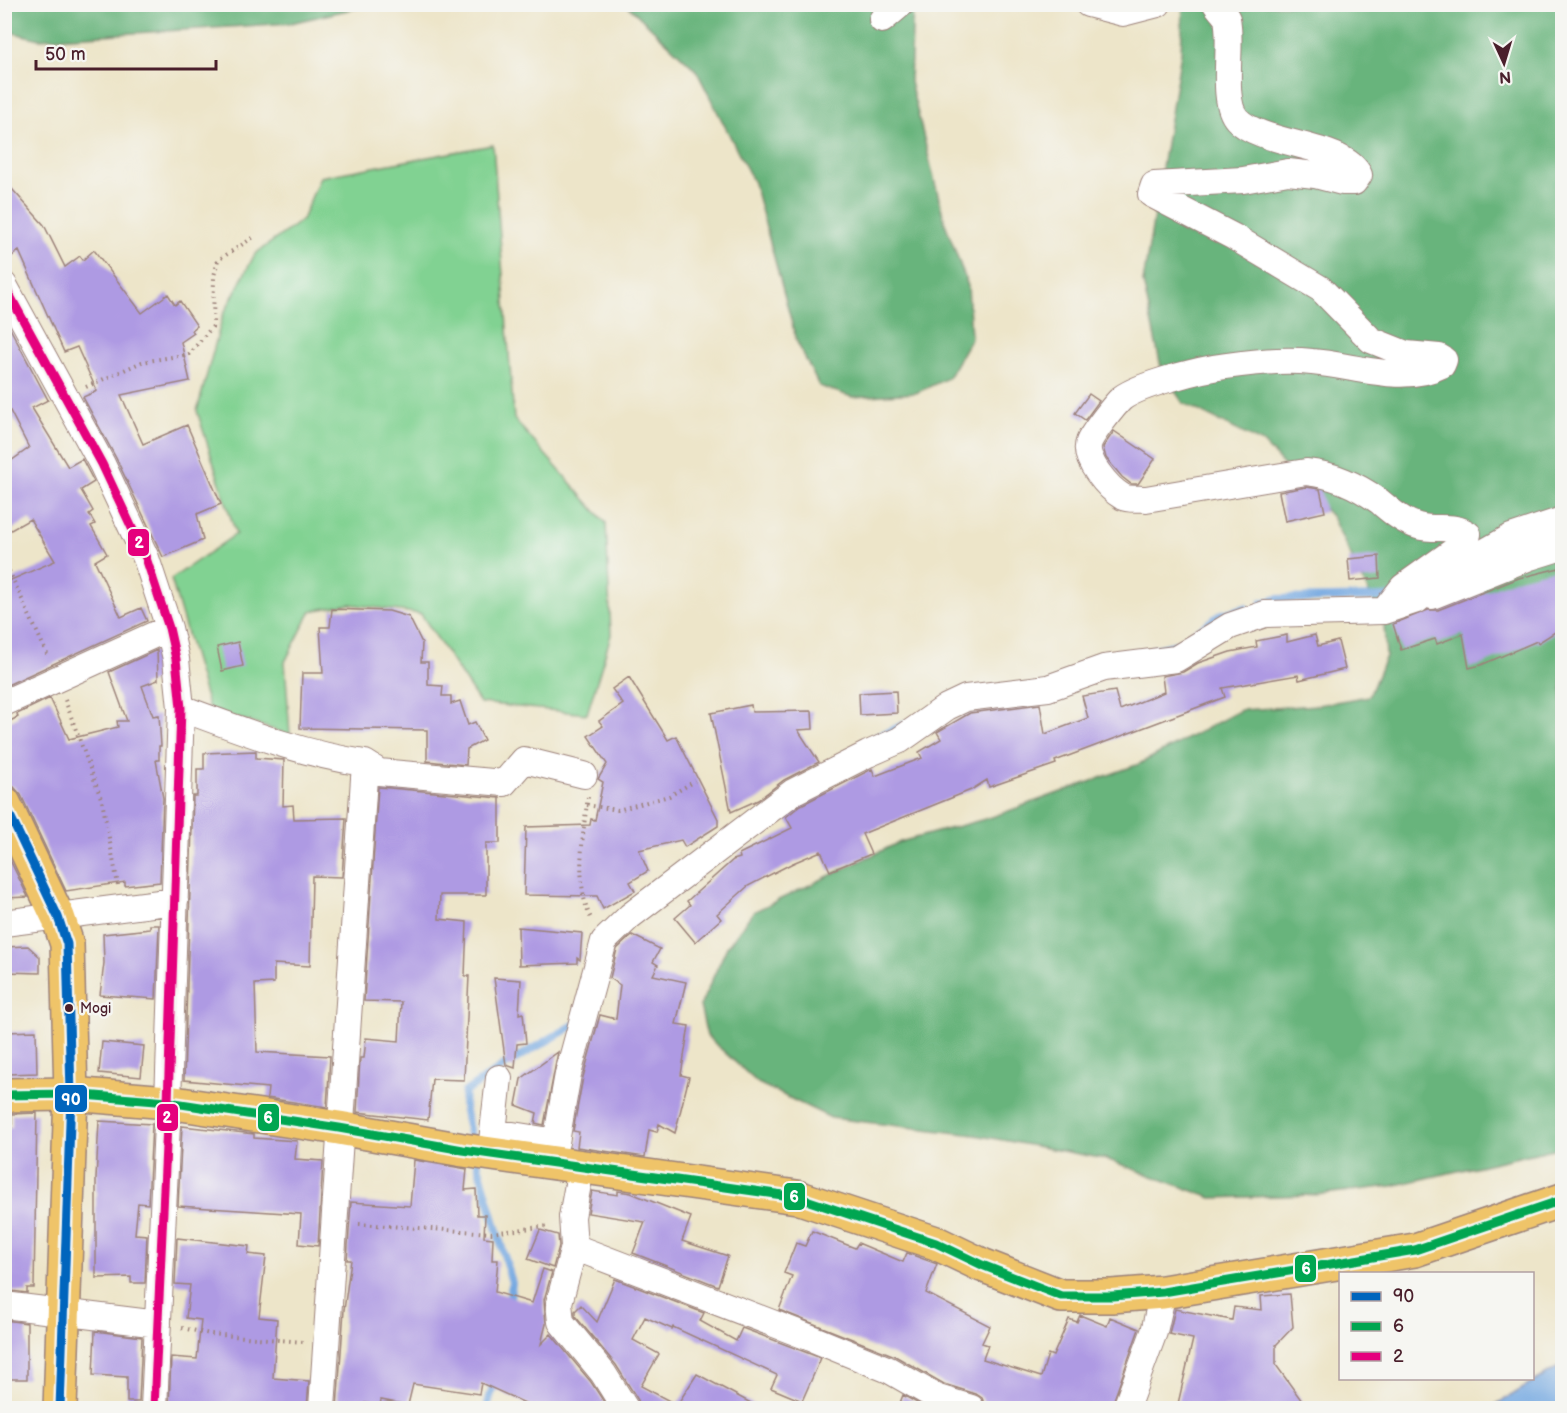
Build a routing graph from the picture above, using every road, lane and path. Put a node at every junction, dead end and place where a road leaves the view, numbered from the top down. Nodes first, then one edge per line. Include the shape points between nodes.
1 (1088, 4) edge
2 (1158, 4) edge
3 (1216, 4) edge
4 (254, 237) dead end
5 (4, 285) edge
6 (66, 397) junction
7 (1563, 520) edge
8 (1563, 547) edge
9 (4, 560) edge
10 (1417, 600) junction
11 (1384, 611) junction
12 (169, 628) junction
13 (57, 679) junction
14 (4, 703) edge
15 (181, 708) junction
16 (365, 763) junction
17 (584, 775) joint
18 (695, 781) dead end
19 (4, 802) edge
20 (587, 805) junction
21 (175, 901) junction
22 (122, 906) junction
23 (58, 917) junction
24 (4, 923) edge
25 (604, 941) junction
26 (499, 1078) dead end
27 (71, 1094) junction
28 (4, 1095) edge
29 (168, 1102) junction
30 (339, 1128) junction
31 (482, 1147) junction
32 (581, 1168) junction
33 (1563, 1200) edge
34 (334, 1222) junction
35 (573, 1241) junction
36 (1163, 1292) junction
37 (4, 1305) edge
38 (63, 1312) junction
39 (158, 1324) junction
40 (327, 1344) junction
41 (60, 1408) edge
42 (154, 1408) edge
43 (322, 1408) edge
44 (625, 1408) edge
45 (971, 1408) edge
46 (1126, 1408) edge

1 - 2 street via 1123,13
3 - 11 street via 1227,18 1230,100 1236,118 1253,130 1329,154 1355,167 1359,175 1354,182 1342,182 1288,172 1243,180 1154,185 1151,194 1321,289 1371,340 1406,354 1444,360 1430,371 1411,373 1313,362 1196,371 1122,399 1088,442 1089,455 1108,485 1125,498 1146,499 1306,472 1329,474 1351,482 1418,526 1462,530 1468,534 1466,542 1403,587
4 - 6 path via 218,260 213,326 189,354 142,362
5 - 6 street
6 - 12 street via 146,558
7 - 10 street via 1511,537 1451,571
8 - 10 street
9 - 13 path
10 - 11 street
11 - 25 street via 1265,614 1230,626 1176,659 1104,668 1048,688 966,698 900,740 793,792 630,916
12 - 13 street
12 - 15 street
13 - 14 street
13 - 22 path via 102,801
15 - 16 street via 327,757
15 - 21 street
16 - 17 street via 379,772 504,783 524,760
16 - 30 street
17 - 20 path via 588,779
18 - 20 path via 669,796 618,810
19 - 23 main road
20 - 25 path via 583,891 588,912
21 - 22 street
21 - 29 street
22 - 23 street
23 - 24 street
23 - 27 main road via 67,944
25 - 31 street via 568,1074 556,1142
26 - 31 street
27 - 28 main road
27 - 29 main road
27 - 38 main road
29 - 30 main road
29 - 39 street
30 - 31 main road
30 - 34 street
31 - 32 main road
32 - 35 street via 572,1217
32 - 36 main road via 797,1197 936,1243 1060,1296
33 - 36 main road via 1415,1250
34 - 35 path via 490,1233 551,1225
34 - 40 street
35 - 44 street via 559,1303 561,1322 603,1373
35 - 45 street via 889,1370 938,1398
36 - 46 street via 1154,1332
37 - 38 street
38 - 39 street
38 - 41 main road
39 - 40 path via 210,1334
39 - 42 street
40 - 43 street

